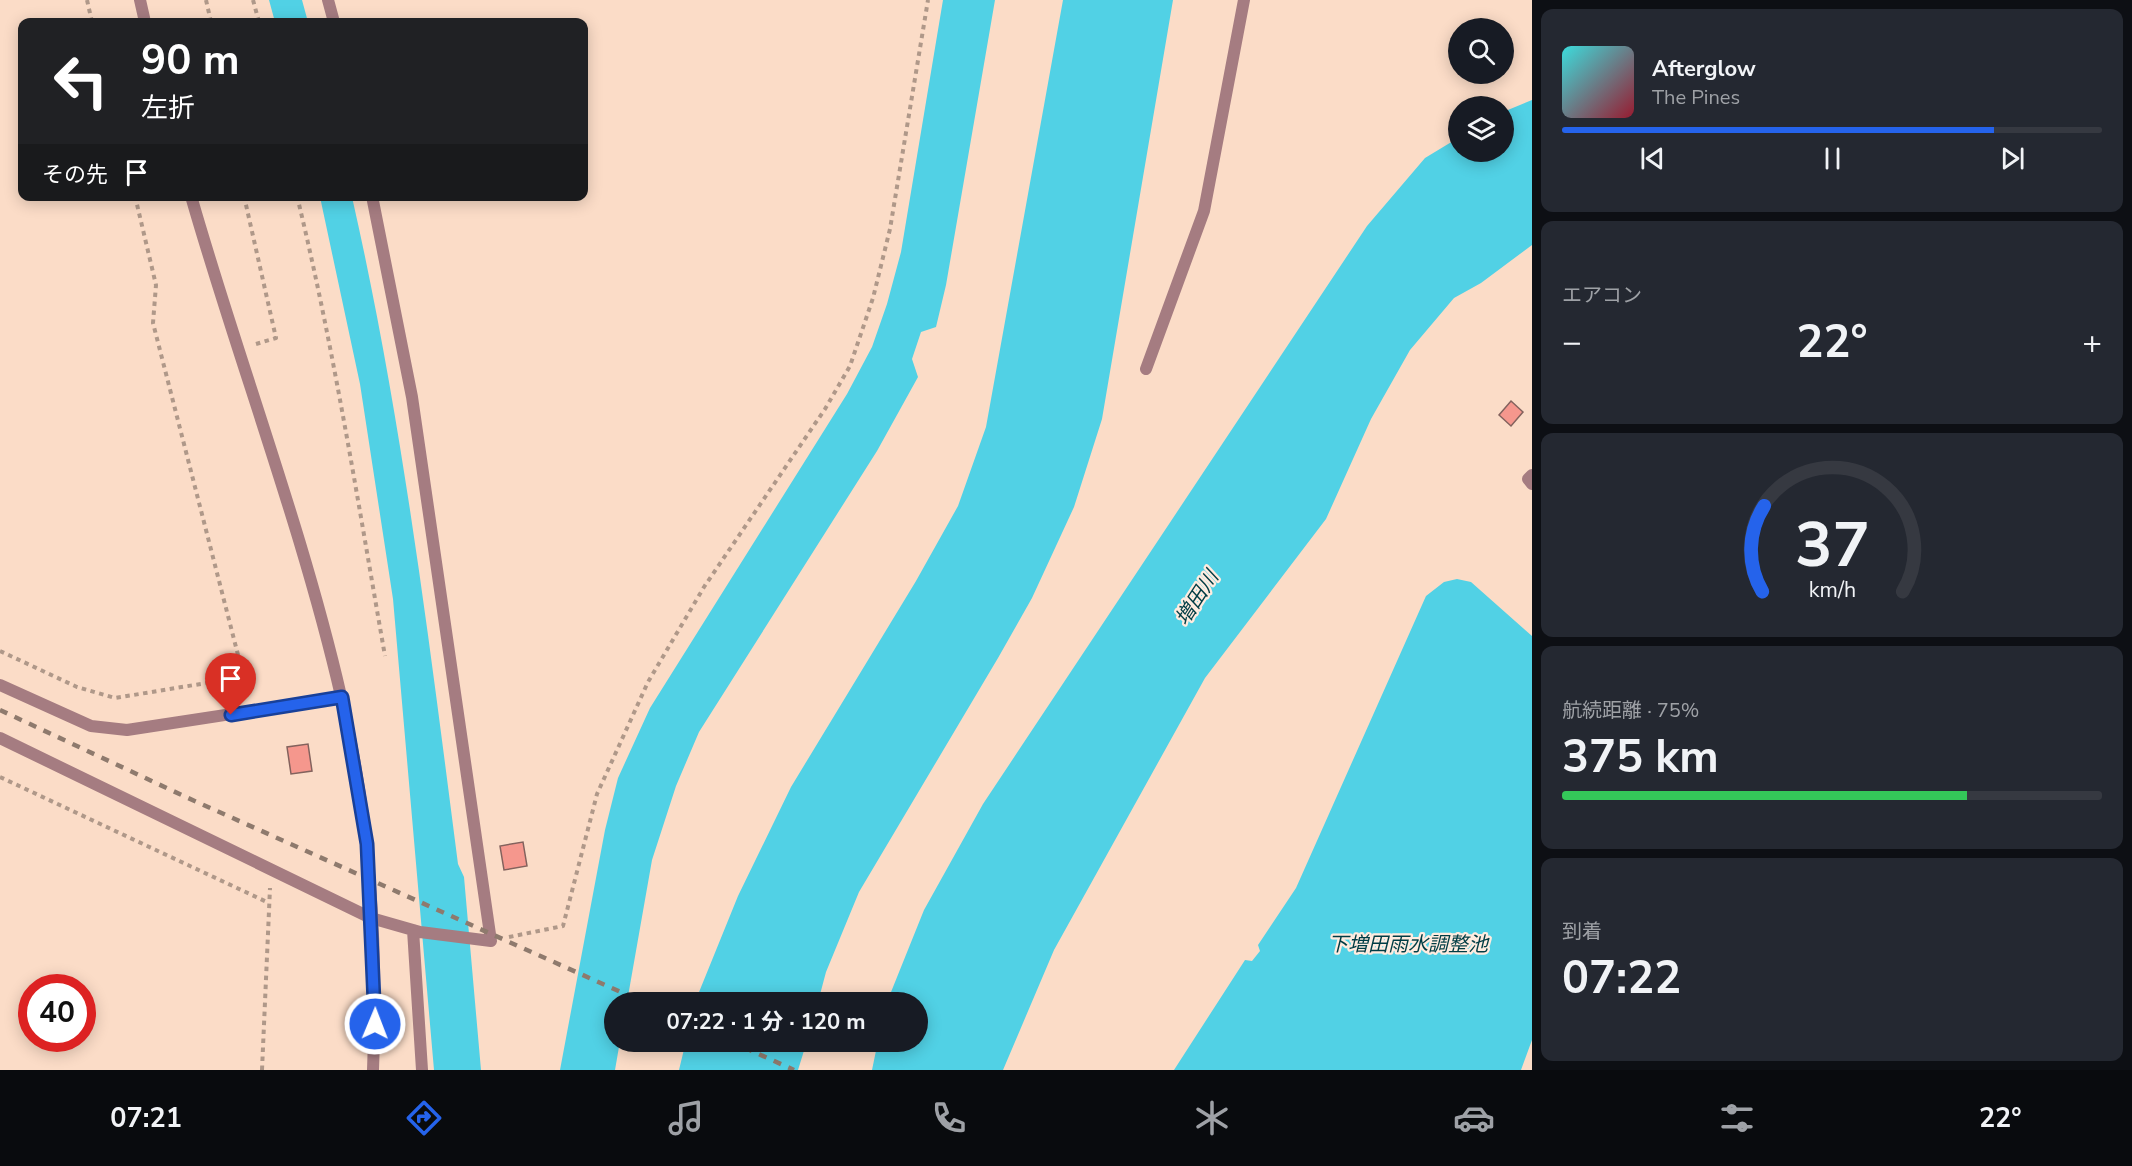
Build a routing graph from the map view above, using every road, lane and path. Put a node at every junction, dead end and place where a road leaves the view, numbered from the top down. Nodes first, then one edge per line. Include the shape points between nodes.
1 (87, 0) edge
2 (140, 0) edge
3 (206, 0) edge
4 (253, 0) edge
5 (328, 0) edge
6 (928, 0) edge
7 (1244, 0) edge
8 (91, 18) edge
9 (144, 18) edge
10 (210, 18) edge
11 (258, 18) edge
12 (333, 18) edge
13 (136, 201) edge
14 (193, 201) edge
15 (245, 201) edge
16 (298, 201) edge
17 (373, 201) edge
18 (238, 350) junction
19 (1146, 369) dead end
20 (1532, 475) edge
21 (1532, 484) edge
22 (0, 651) edge
23 (385, 656) dead end
24 (243, 677) junction
25 (0, 684) edge
26 (342, 697) junction
27 (252, 712) junction
28 (0, 738) edge
29 (0, 777) edge
30 (271, 869) junction
31 (269, 903) junction
32 (371, 918) junction
33 (417, 931) junction
34 (486, 941) junction
35 (262, 1070) edge
36 (373, 1070) edge
37 (422, 1070) edge

1 - 8 path
2 - 9 street
3 - 10 path
4 - 11 path
5 - 12 street
6 - 34 path via 890,229 873,298 850,366 704,587 648,682 597,794 563,926
7 - 19 street via 1204,211
13 - 24 path via 156,285 153,323
14 - 18 street
15 - 18 path via 276,338
16 - 23 path via 348,445
17 - 34 street via 412,397
18 - 26 street
20 - 21 street via 1528,479
22 - 24 path via 77,687 115,698
24 - 27 path
25 - 27 street via 108,730
26 - 27 street
26 - 32 street via 367,844
28 - 30 street
29 - 31 path
30 - 31 path
30 - 32 street
31 - 35 path
32 - 33 street
32 - 36 street via 376,1001
33 - 34 street
33 - 37 street

